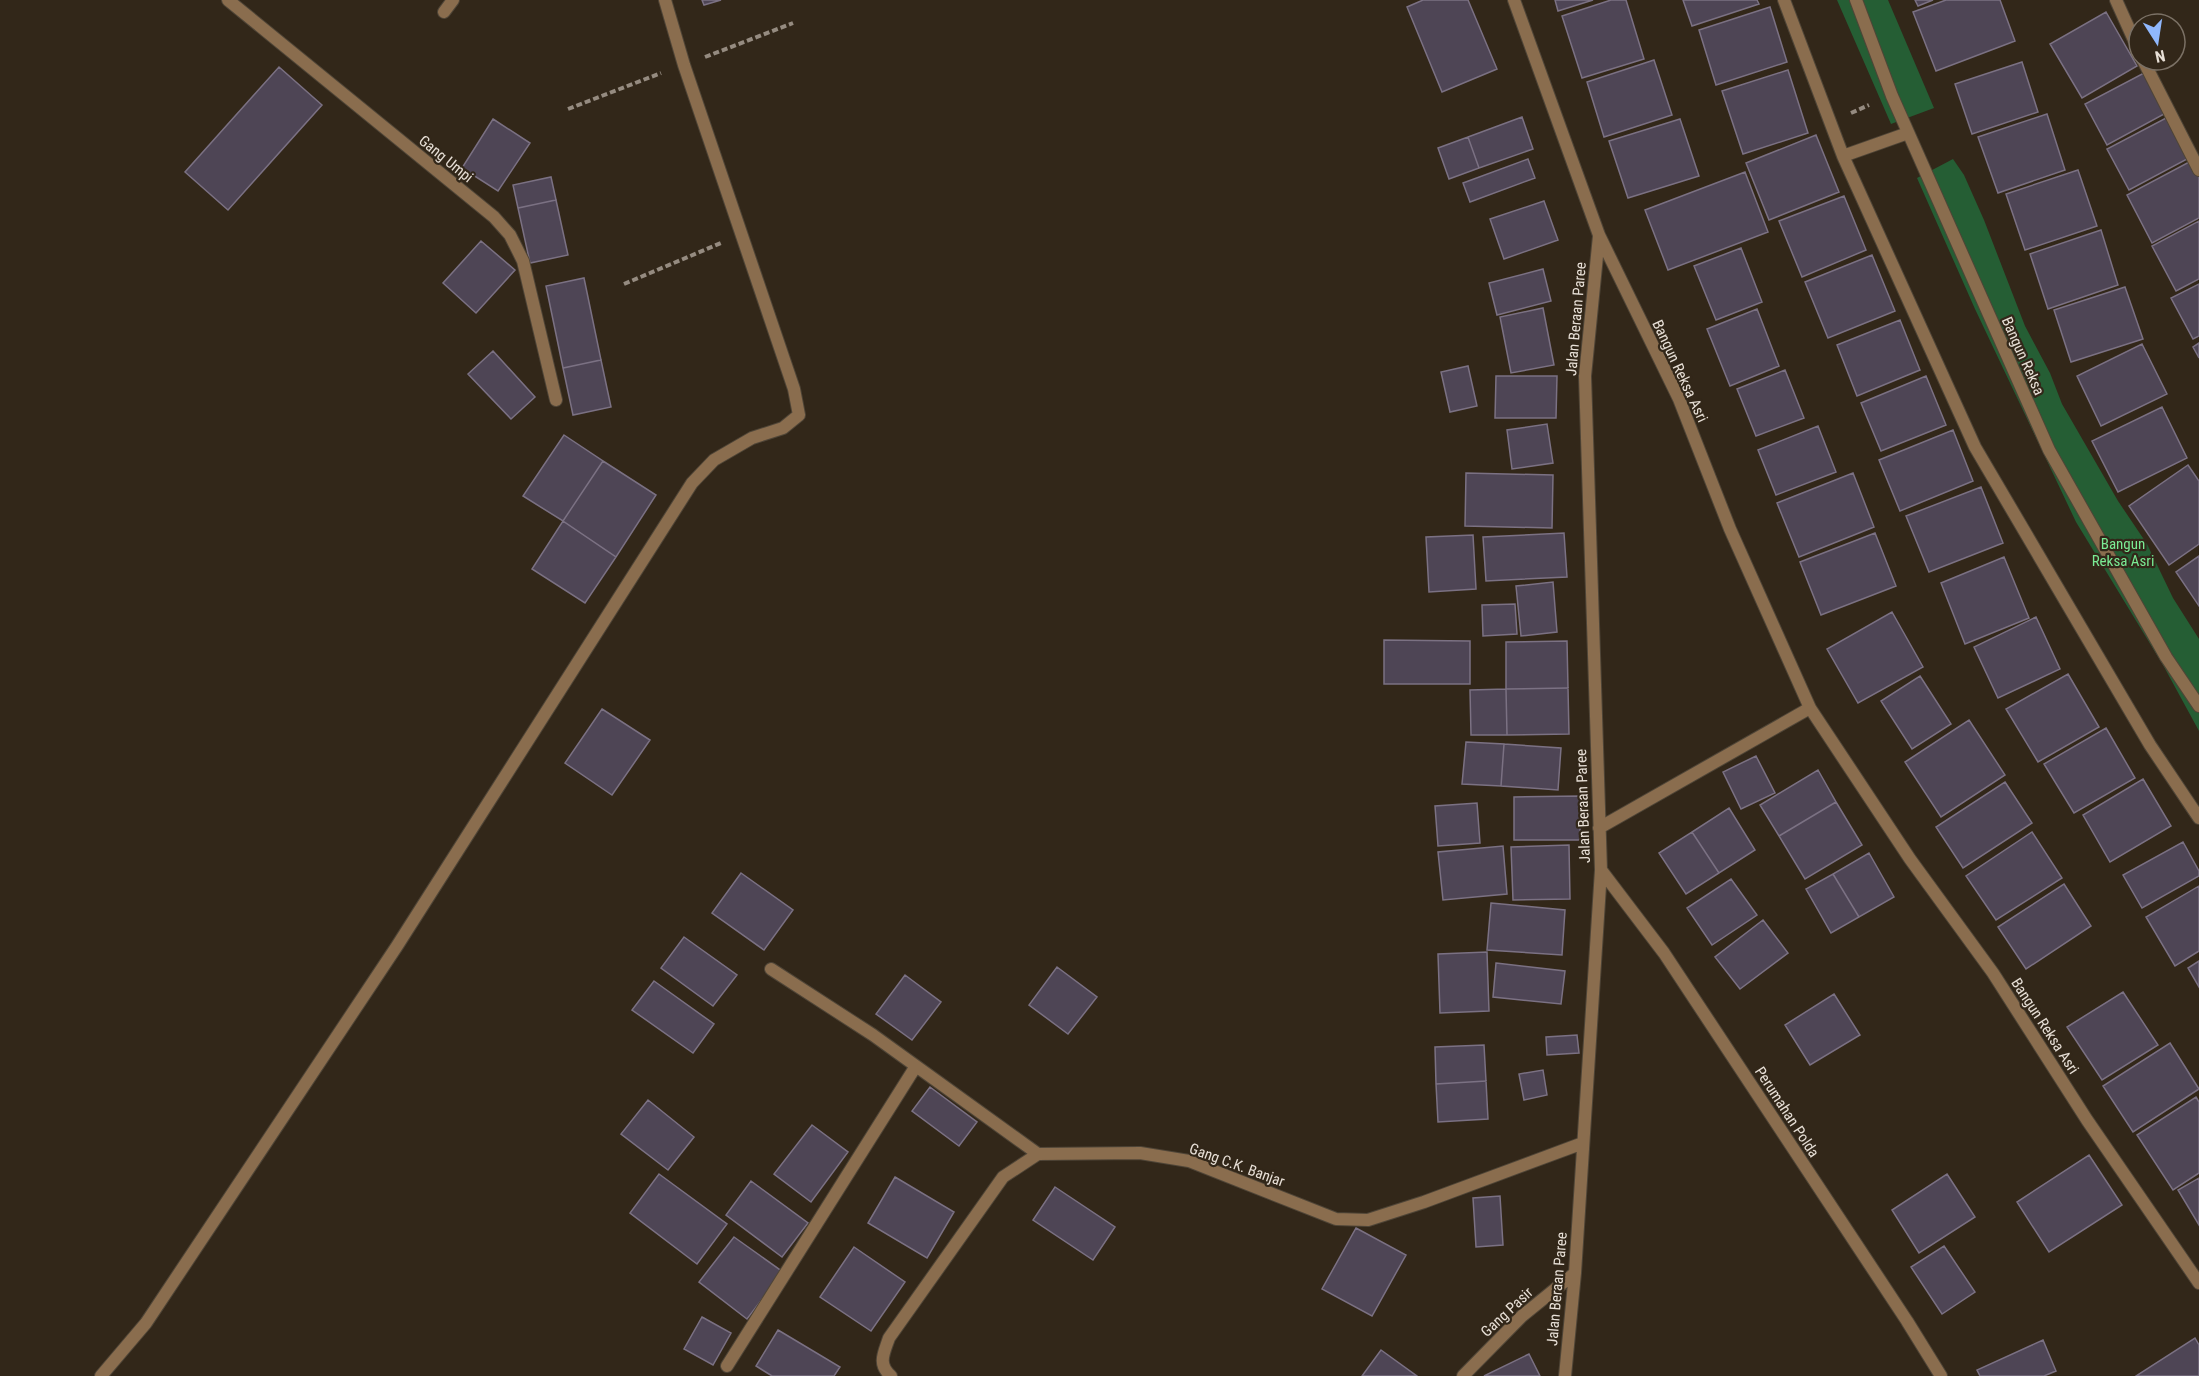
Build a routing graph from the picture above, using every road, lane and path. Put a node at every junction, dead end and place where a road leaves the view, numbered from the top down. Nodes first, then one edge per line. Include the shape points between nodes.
1 (228, 0) edge
2 (453, 0) edge
3 (666, 0) edge
4 (1514, 0) edge
5 (1784, 0) edge
6 (1856, 0) edge
7 (2116, 0) edge
8 (444, 12) dead end
9 (2127, 24) edge
10 (2150, 72) edge
11 (1892, 96) junction
12 (1828, 122) junction
13 (1908, 133) junction
14 (1843, 156) junction
15 (2199, 170) edge
16 (741, 235) junction
17 (1599, 235) junction
18 (624, 284) dead end
19 (556, 400) dead end
20 (2199, 706) edge
21 (1810, 708) junction
22 (2199, 818) edge
23 (1599, 828) junction
24 (1601, 870) junction
25 (771, 969) dead end
26 (916, 1066) junction
27 (1583, 1143) junction
28 (1038, 1155) junction
29 (1575, 1273) junction
30 (2199, 1283) edge
31 (727, 1366) dead end
32 (101, 1376) edge
33 (891, 1376) edge
34 (1462, 1376) edge
35 (1565, 1376) edge
36 (1941, 1376) edge

1 - 19 street, Gang Umpi via 494,217 510,235 522,261
2 - 8 street
3 - 16 street
4 - 17 street, Bangun Reksa Asri
5 - 12 street
6 - 11 street, Bangun Reksa
7 - 9 street
10 - 15 street
11 - 12 path
11 - 13 street, Bangun Reksa
12 - 14 street
13 - 14 street
13 - 20 street, Bangun Reksa via 2049,450 2166,657
14 - 22 street via 1975,447 2150,745
16 - 18 path
16 - 32 street via 794,389 799,415 783,428 752,438 714,460 692,483 390,956 146,1323
17 - 21 street, Bangun Reksa Asri via 1679,399 1730,529
17 - 23 street, Jalan Beraan Paree via 1585,376
21 - 23 street
21 - 30 street, Bangun Reksa Asri via 1910,859 1993,973 2087,1120
23 - 24 street, Jalan Beraan Paree
24 - 27 street, Jalan Beraan Paree
24 - 36 street, Perumahan Polda via 1664,953
25 - 26 street
26 - 28 street
26 - 31 street
27 - 28 street, Gang C.K. Banjar via 1368,1220 1336,1219 1189,1161 1140,1153
27 - 29 street, Jalan Beraan Paree
28 - 33 street via 1003,1177 889,1338 881,1360
29 - 34 street, Gang Pasir via 1522,1316
29 - 35 street, Jalan Beraan Paree

